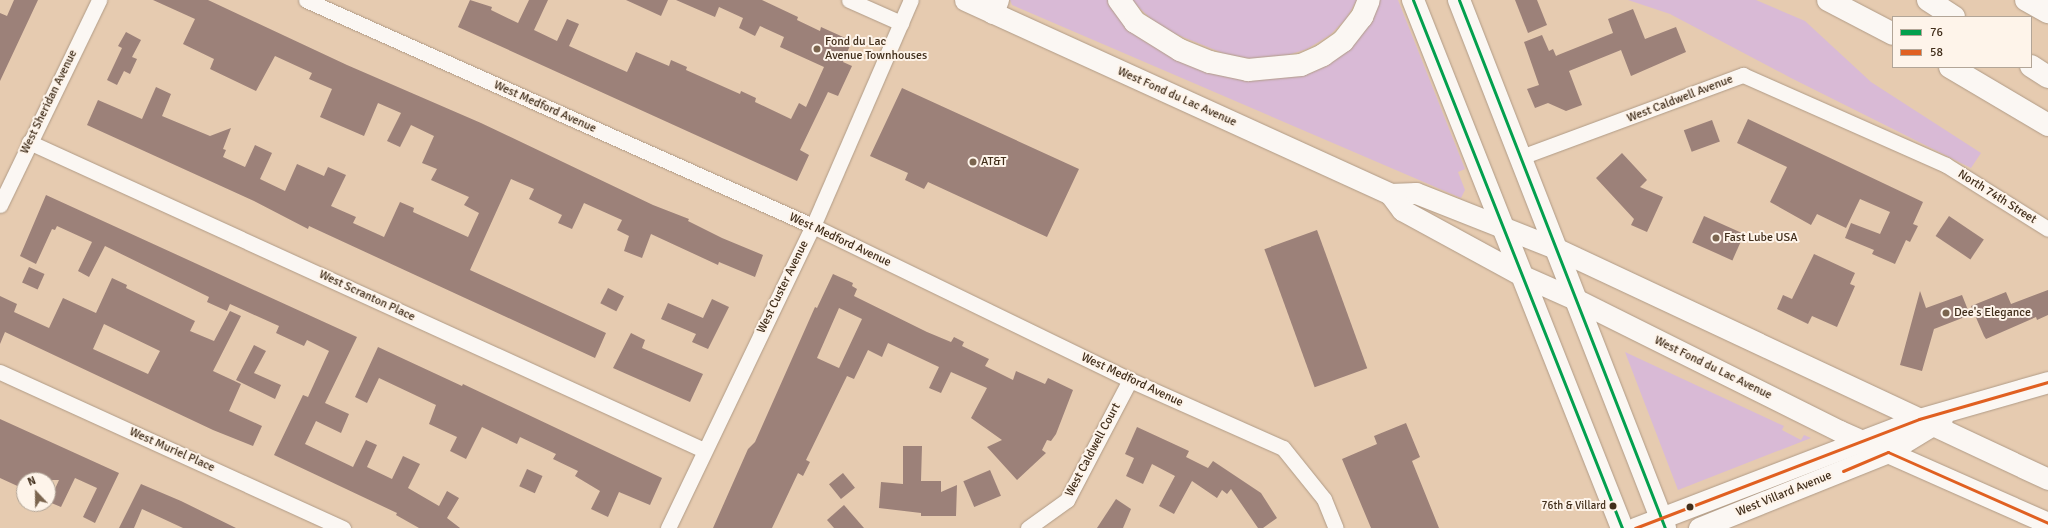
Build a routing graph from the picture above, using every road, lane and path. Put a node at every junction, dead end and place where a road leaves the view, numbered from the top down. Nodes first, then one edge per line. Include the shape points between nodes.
1 (99, 0) edge
2 (306, 0) edge
3 (850, 0) edge
4 (911, 0) edge
5 (965, 0) edge
6 (1119, 0) edge
7 (1369, 0) edge
8 (1413, 0) edge
9 (1459, 0) edge
10 (1828, 0) edge
11 (1928, 0) edge
12 (2026, 0) edge
13 (996, 7) edge
14 (2048, 12) edge
15 (1952, 16) edge
16 (901, 23) junction
17 (1892, 33) edge
18 (2032, 67) edge
19 (1952, 68) edge
20 (2048, 77) edge
21 (2048, 125) edge
22 (29, 142) junction
23 (1521, 157) junction
24 (1946, 165) joint
25 (1390, 194) junction
26 (0, 204) edge
27 (813, 226) junction
28 (1505, 229) junction
29 (2048, 229) edge
30 (1555, 248) junction
31 (1524, 276) junction
32 (1575, 299) junction
33 (0, 372) edge
34 (1130, 380) junction
35 (2048, 382) edge
36 (1927, 422) junction
37 (1862, 441) junction
38 (704, 450) junction
39 (1888, 452) junction
40 (2048, 479) edge
41 (1663, 523) edge
42 (2048, 523) edge
43 (343, 528) edge
44 (668, 528) edge
45 (1028, 528) edge
46 (1336, 528) edge
47 (1622, 528) edge
48 (1635, 528) edge
49 (1699, 528) edge

1 - 22 street, West Sheridan Avenue
2 - 27 street, West Medford Avenue
3 - 16 street
4 - 16 street, West Custer Avenue
5 - 13 street, West Fond du Lac Avenue
6 - 7 main road via 1136,22 1180,50 1210,62 1248,70 1301,65 1323,55 1343,41 1362,17
8 - 28 main road
9 - 23 main road
10 - 17 main road
11 - 15 main road
12 - 14 main road
13 - 25 street, West Fond du Lac Avenue
16 - 27 street, West Custer Avenue
18 - 20 main road
19 - 21 main road
22 - 26 street, West Sheridan Avenue
22 - 38 street, West Scranton Place
23 - 24 street, West Caldwell Avenue via 1743,75
23 - 30 main road
24 - 29 street, North 74th Street
25 - 28 street, West Fond du Lac Avenue via 1416,193
25 - 31 street, West Fond du Lac Avenue via 1402,210
27 - 34 street, West Medford Avenue
27 - 38 street, West Custer Avenue
28 - 30 street, West Fond du Lac Avenue
28 - 31 main road
30 - 32 main road
30 - 36 street, West Fond du Lac Avenue
31 - 32 street, West Fond du Lac Avenue
31 - 47 main road
32 - 37 street, West Fond du Lac Avenue
32 - 41 main road
33 - 43 street, West Muriel Place
34 - 45 street, West Caldwell Court via 1067,500
34 - 46 street, West Medford Avenue via 1283,448 1324,499
35 - 36 street, West Villard Avenue via 1951,411
36 - 37 street, West Villard Avenue
36 - 39 street, West Villard Avenue
36 - 40 street, West Fond du Lac Avenue
37 - 39 street, West Fond du Lac Avenue
37 - 41 street, West Villard Avenue
38 - 44 street, West Custer Avenue
39 - 42 street, West Fond du Lac Avenue
39 - 49 street, West Villard Avenue
41 - 48 street, West Villard Avenue

